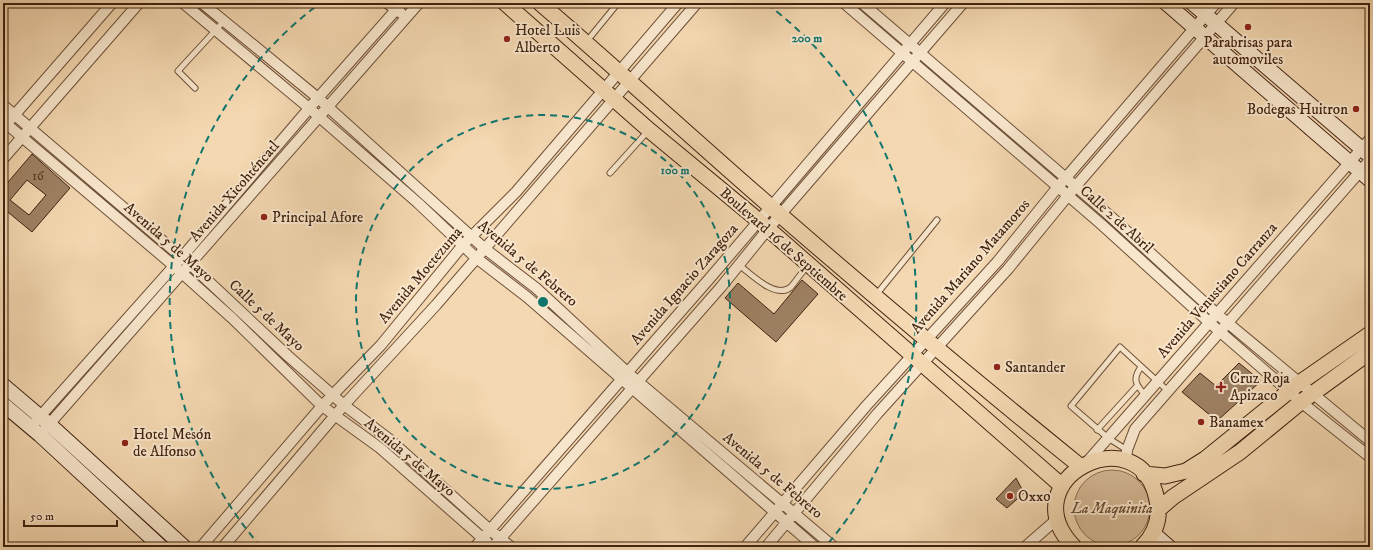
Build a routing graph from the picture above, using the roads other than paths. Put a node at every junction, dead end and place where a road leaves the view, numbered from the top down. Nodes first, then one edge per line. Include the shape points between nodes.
1 (112, 3) edge
2 (139, 3) edge
3 (183, 3) edge
4 (202, 3) edge
5 (387, 3) edge
6 (419, 3) edge
7 (505, 3) edge
8 (540, 3) edge
9 (618, 3) edge
10 (678, 3) edge
11 (696, 3) edge
12 (862, 3) edge
13 (944, 3) edge
14 (963, 3) edge
15 (1166, 3) edge
16 (1192, 3) edge
17 (1216, 3) edge
18 (1234, 3) edge
19 (851, 5) edge
20 (399, 6) edge
21 (1206, 15) junction
22 (406, 17) junction
23 (663, 19) junction
24 (224, 21) junction
25 (1217, 24) junction
26 (674, 28) junction
27 (215, 29) junction
28 (1200, 32) junction
29 (586, 42) junction
30 (909, 44) junction
31 (901, 53) junction
32 (920, 54) junction
33 (269, 58) junction
34 (352, 58) junction
35 (912, 62) junction
36 (260, 68) junction
37 (361, 68) junction
38 (619, 70) junction
39 (631, 81) junction
40 (1148, 82) junction
41 (195, 88) dead end
42 (603, 89) junction
43 (1158, 92) junction
44 (969, 96) junction
45 (318, 98) junction
46 (614, 100) junction
47 (962, 104) junction
48 (3, 105) edge
49 (327, 107) junction
50 (309, 108) junction
51 (14, 115) junction
52 (318, 116) junction
53 (4, 124) edge
54 (30, 128) junction
55 (1108, 129) junction
56 (649, 130) junction
57 (1012, 133) junction
58 (22, 138) junction
59 (1118, 138) junction
60 (1005, 141) junction
61 (557, 145) junction
62 (1367, 148) edge
63 (567, 152) junction
64 (381, 154) junction
65 (3, 159) edge
66 (265, 160) junction
67 (1370, 160) edge
68 (1350, 162) junction
69 (371, 164) junction
70 (275, 167) junction
71 (610, 173) dead end
72 (88, 176) junction
73 (1365, 176) edge
74 (1065, 179) junction
75 (80, 185) junction
76 (1075, 187) junction
77 (1057, 188) junction
78 (516, 192) junction
79 (426, 194) junction
80 (1068, 196) junction
81 (526, 199) junction
82 (418, 203) junction
83 (224, 207) junction
84 (776, 211) junction
85 (234, 215) junction
86 (1109, 215) junction
87 (937, 220) dead end
88 (1101, 224) junction
89 (763, 225) junction
90 (472, 236) junction
91 (1278, 243) junction
92 (463, 245) junction
93 (484, 248) junction
94 (1289, 252) junction
95 (182, 257) junction
96 (475, 257) junction
97 (998, 260) junction
98 (808, 264) junction
99 (191, 265) junction
100 (739, 265) junction
101 (174, 266) junction
102 (1166, 268) junction
103 (1008, 269) junction
104 (183, 274) junction
105 (1158, 276) junction
106 (710, 278) junction
107 (720, 287) junction
108 (536, 288) junction
109 (424, 294) junction
110 (875, 296) junction
111 (527, 297) junction
112 (436, 305) junction
113 (240, 310) junction
114 (132, 313) junction
115 (1217, 314) junction
116 (232, 318) junction
117 (672, 321) junction
118 (140, 322) junction
119 (1210, 323) junction
120 (1228, 324) junction
121 (579, 327) junction
122 (682, 330) junction
123 (1220, 331) junction
124 (1370, 334) edge
125 (572, 335) junction
126 (381, 345) junction
127 (932, 345) junction
128 (1370, 352) edge
129 (391, 354) junction
130 (288, 356) junction
131 (917, 360) junction
132 (89, 362) junction
133 (281, 364) junction
134 (1141, 367) junction
135 (98, 370) junction
136 (624, 377) junction
137 (1157, 382) junction
138 (3, 385) edge
139 (635, 385) junction
140 (1137, 386) junction
141 (1293, 388) junction
142 (1168, 391) junction
143 (1146, 395) junction
144 (334, 396) junction
145 (1306, 398) junction
146 (3, 404) edge
147 (344, 405) junction
148 (867, 405) junction
149 (322, 406) junction
150 (877, 414) junction
151 (336, 416) junction
152 (45, 420) junction
153 (1097, 430) junction
154 (35, 431) junction
155 (1108, 438) junction
156 (389, 439) junction
157 (1370, 442) edge
158 (713, 444) junction
159 (380, 448) junction
160 (705, 452) junction
161 (1127, 456) junction
162 (1370, 457) edge
163 (1083, 464) junction
164 (1144, 474) junction
165 (262, 476) junction
166 (438, 483) junction
167 (277, 485) junction
168 (1062, 486) junction
169 (430, 491) junction
170 (784, 504) junction
171 (1159, 509) junction
172 (774, 512) junction
173 (796, 513) junction
174 (787, 523) junction
175 (1060, 525) junction
176 (490, 530) junction
177 (1153, 533) junction
178 (482, 539) junction
179 (500, 539) junction
180 (1029, 545) edge
181 (161, 547) edge
182 (184, 547) edge
183 (200, 547) edge
184 (223, 547) edge
185 (475, 547) edge
186 (493, 547) edge
187 (511, 547) edge
188 (745, 547) edge
189 (766, 547) edge
190 (815, 547) edge
191 (834, 547) edge
192 (1065, 547) edge
193 (1074, 547) edge
194 (1142, 547) edge
195 (1169, 547) edge

1 - 51 street
2 - 54 street
3 - 27 street, Avenida 5 de Febrero
4 - 24 street, Avenida 5 de Febrero
5 - 20 street
6 - 22 street, Avenida Xicohténcatl
7 - 42 main road, Boulevard 16 de Septiembre
8 - 29 main road, Boulevard 16 de Septiembre
9 - 29 lane
10 - 23 street, Avenida Moctezuma
11 - 26 street, Avenida Moctezuma
12 - 30 street, Calle 2 de Abril
13 - 30 street, Avenida Ignacio Zaragoza
14 - 32 street, Avenida Ignacio Zaragoza
15 - 28 main road
16 - 21 main road
17 - 21 street, Avenida Mariano Matamoros
18 - 25 street, Avenida Mariano Matamoros
19 - 31 street, Calle 2 de Abril
20 - 22 street
20 - 34 street, Avenida Xicohténcatl
21 - 25 main road
21 - 28 street, Avenida Mariano Matamoros
22 - 37 street, Avenida Xicohténcatl
23 - 26 street
23 - 38 street, Avenida Moctezuma
24 - 27 lane
24 - 33 street, Avenida 5 de Febrero
25 - 28 street, Avenida Mariano Matamoros
25 - 62 main road
26 - 39 street, Avenida Moctezuma
27 - 36 street, Avenida 5 de Febrero
27 - 41 lane via 178,71
28 - 40 street, Avenida Mariano Matamoros
28 - 43 street, Avenida Mariano Matamoros
28 - 68 main road
29 - 38 main road, Boulevard 16 de Septiembre
30 - 31 street, Avenida Ignacio Zaragoza
30 - 32 street, Calle 2 de Abril
31 - 35 street, Calle 2 de Abril
31 - 84 street, Avenida Ignacio Zaragoza
32 - 35 street, Avenida Ignacio Zaragoza
32 - 44 street, Calle 2 de Abril
33 - 36 street
33 - 45 street, Avenida 5 de Febrero
34 - 37 street
34 - 45 street, Avenida Xicohténcatl
35 - 47 street, Calle 2 de Abril
35 - 84 street, Avenida Ignacio Zaragoza
36 - 50 street, Avenida 5 de Febrero
37 - 49 street, Avenida Xicohténcatl
38 - 39 main road, Boulevard 16 de Septiembre
38 - 42 street, Avenida Moctezuma
39 - 46 street, Avenida Moctezuma
39 - 84 main road, Boulevard 16 de Septiembre
40 - 43 street
40 - 55 street, Avenida Mariano Matamoros
42 - 46 main road, Boulevard 16 de Septiembre
42 - 61 street, Avenida Moctezuma
43 - 59 street, Avenida Mariano Matamoros
44 - 47 street
44 - 57 street, Calle 2 de Abril
45 - 49 street, Avenida 5 de Febrero
45 - 50 street, Avenida Xicohténcatl
46 - 56 main road, Boulevard 16 de Septiembre
46 - 63 street, Avenida Moctezuma
47 - 60 street, Calle 2 de Abril
48 - 51 street, Calle 5 de Mayo
49 - 52 street, Avenida Xicohténcatl
49 - 64 street, Avenida 5 de Febrero
50 - 52 street, Avenida 5 de Febrero
50 - 66 street, Avenida Xicohténcatl
51 - 53 street
51 - 54 street, Calle 5 de Mayo
52 - 69 street, Avenida 5 de Febrero
52 - 70 street, Avenida Xicohténcatl
53 - 58 street, Avenida 5 de Mayo
54 - 58 street
54 - 72 street, Calle 5 de Mayo
55 - 59 street
55 - 74 street, Avenida Mariano Matamoros
56 - 71 lane
56 - 89 main road, Boulevard 16 de Septiembre
57 - 60 street
57 - 74 street, Calle 2 de Abril
58 - 65 street
58 - 75 street, Avenida 5 de Mayo
59 - 76 street, Avenida Mariano Matamoros
60 - 77 street, Calle 2 de Abril
61 - 63 street
61 - 78 street, Avenida Moctezuma
62 - 68 street, Avenida Venustiano Carranza
63 - 81 street, Avenida Moctezuma
64 - 69 street
64 - 79 street, Avenida 5 de Febrero
66 - 70 street
66 - 83 street, Avenida Xicohténcatl
67 - 73 street, Avenida Venustiano Carranza
68 - 73 main road
68 - 91 street, Avenida Venustiano Carranza
69 - 82 street, Avenida 5 de Febrero
70 - 85 street, Avenida Xicohténcatl
72 - 75 street
72 - 95 street, Calle 5 de Mayo
73 - 94 street, Avenida Venustiano Carranza
74 - 76 street, Calle 2 de Abril
74 - 77 street, Avenida Mariano Matamoros
75 - 101 street, Avenida 5 de Mayo
76 - 80 street, Avenida Mariano Matamoros
76 - 86 street, Calle 2 de Abril
77 - 80 street, Calle 2 de Abril
77 - 97 street, Avenida Mariano Matamoros
78 - 81 street
78 - 90 street, Avenida Moctezuma
79 - 82 street
79 - 90 street, Avenida 5 de Febrero
80 - 88 street, Calle 2 de Abril
80 - 103 street, Avenida Mariano Matamoros
81 - 93 street, Avenida Moctezuma
82 - 92 street, Avenida 5 de Febrero
83 - 85 street
83 - 95 street, Avenida Xicohténcatl
84 - 89 street, Avenida Ignacio Zaragoza
84 - 110 main road, Boulevard 16 de Septiembre
85 - 99 street, Avenida Xicohténcatl
86 - 88 street
86 - 102 street, Calle 2 de Abril
87 - 110 lane
88 - 105 street, Calle 2 de Abril
89 - 98 main road, Boulevard 16 de Septiembre
89 - 100 street, Avenida Ignacio Zaragoza
89 - 106 street, Avenida Ignacio Zaragoza
90 - 92 street, Avenida Moctezuma
90 - 93 street, Avenida 5 de Febrero
91 - 94 street
91 - 115 street, Avenida Venustiano Carranza
92 - 96 street, Avenida 5 de Febrero
92 - 109 street, Avenida Moctezuma
93 - 96 street, Avenida Moctezuma
93 - 108 street, Avenida 5 de Febrero
94 - 120 street, Avenida Venustiano Carranza
95 - 99 street, Calle 5 de Mayo
95 - 101 street, Avenida Xicohténcatl
96 - 111 street, Avenida 5 de Febrero
96 - 112 street, Avenida Moctezuma
97 - 103 street
97 - 127 street, Avenida Mariano Matamoros
98 - 100 lane via 791,287 781,290 769,288
98 - 131 main road, Boulevard 16 de Septiembre
99 - 104 street, Avenida Xicohténcatl
99 - 113 street, Calle 5 de Mayo
100 - 107 street, Avenida Ignacio Zaragoza
101 - 104 street, Avenida 5 de Mayo
101 - 114 street, Avenida Xicohténcatl
102 - 105 street
102 - 115 street, Calle 2 de Abril
103 - 127 street, Avenida Mariano Matamoros
104 - 116 street, Avenida 5 de Mayo
104 - 118 street, Avenida Xicohténcatl
105 - 119 street, Calle 2 de Abril
106 - 107 street
106 - 117 street, Avenida Ignacio Zaragoza
107 - 122 street, Avenida Ignacio Zaragoza
108 - 111 street
108 - 121 street, Avenida 5 de Febrero
109 - 112 street
109 - 126 street, Avenida Moctezuma
110 - 127 main road, Boulevard 16 de Septiembre
111 - 125 street, Avenida 5 de Febrero
112 - 129 street, Avenida Moctezuma
113 - 116 street
113 - 130 street, Calle 5 de Mayo
114 - 118 street
114 - 132 street, Avenida Xicohténcatl
115 - 119 street, Avenida Venustiano Carranza
115 - 120 street, Calle 2 de Abril
116 - 133 street, Avenida 5 de Mayo
117 - 122 street
117 - 136 street, Avenida Ignacio Zaragoza
118 - 135 street, Avenida Xicohténcatl
119 - 123 street, Calle 2 de Abril
119 - 137 street, Avenida Venustiano Carranza
120 - 123 street, Avenida Venustiano Carranza
120 - 141 street, Calle 2 de Abril
121 - 125 street
121 - 136 street, Avenida 5 de Febrero
122 - 139 street, Avenida Ignacio Zaragoza
123 - 141 street, Calle 2 de Abril
123 - 142 street, Avenida Venustiano Carranza
124 - 141 main road
125 - 136 street, Avenida 5 de Febrero
126 - 129 street
126 - 144 street, Avenida Moctezuma
127 - 131 street, Avenida Mariano Matamoros
127 - 163 main road, Boulevard 16 de Septiembre
128 - 145 main road
129 - 147 street, Avenida Moctezuma
130 - 133 street
130 - 144 street, Calle 5 de Mayo
131 - 148 street, Avenida Mariano Matamoros
131 - 150 street, Avenida Mariano Matamoros
131 - 168 main road, Boulevard 16 de Septiembre
132 - 135 street
132 - 152 street, Avenida Xicohténcatl
133 - 149 street, Avenida 5 de Mayo
134 - 137 lane
134 - 140 lane via 1136,374
134 - 153 lane via 1120,348 1071,406
135 - 152 street, Avenida Xicohténcatl
136 - 139 street, Avenida 5 de Febrero
136 - 176 street, Avenida Ignacio Zaragoza
137 - 142 lane
137 - 143 street, Avenida Venustiano Carranza
138 - 152 main road
139 - 158 street, Avenida 5 de Febrero
139 - 160 street, Avenida 5 de Febrero
139 - 179 street, Avenida Ignacio Zaragoza
140 - 143 lane
140 - 153 lane
141 - 145 street, Calle 2 de Abril
141 - 164 main road via 1205,459 1186,471 1165,476
142 - 161 street, Avenida Venustiano Carranza via 1134,429
143 - 155 street, Avenida Venustiano Carranza
144 - 147 street, Calle 5 de Mayo
144 - 149 street, Avenida Moctezuma
145 - 157 street, Calle 2 de Abril
145 - 162 street, Calle 2 de Abril
145 - 171 main road via 1240,452 1173,496
146 - 154 main road
147 - 151 street, Avenida Moctezuma
147 - 156 street, Calle 5 de Mayo
148 - 150 street
148 - 170 street, Avenida Mariano Matamoros
149 - 151 street, Avenida 5 de Mayo
149 - 165 street, Avenida Moctezuma
150 - 173 street, Avenida Mariano Matamoros
151 - 159 street, Avenida 5 de Mayo
151 - 167 street, Avenida Moctezuma
152 - 154 street, Avenida Xicohténcatl
152 - 182 main road
153 - 155 lane
154 - 181 main road
155 - 161 lane
155 - 163 street, Avenida Venustiano Carranza
156 - 159 street
156 - 166 street, Calle 5 de Mayo
158 - 160 street
158 - 170 street, Avenida 5 de Febrero
159 - 169 street, Avenida 5 de Mayo
160 - 172 street, Avenida 5 de Febrero
161 - 163 main road
161 - 164 main road
163 - 168 main road via 1069,475
164 - 171 main road via 1155,490
165 - 167 street
165 - 183 street, Avenida Moctezuma
166 - 169 street
166 - 176 street, Calle 5 de Mayo
167 - 184 street, Avenida Moctezuma
168 - 175 main road via 1056,508
169 - 178 street, Avenida 5 de Mayo
170 - 172 street, Avenida Mariano Matamoros
170 - 173 street, Avenida 5 de Febrero
171 - 177 main road
172 - 174 street, Avenida 5 de Febrero
172 - 188 street, Avenida Mariano Matamoros
173 - 174 street, Avenida Mariano Matamoros
173 - 191 street, Avenida 5 de Febrero
174 - 189 street, Avenida Mariano Matamoros
174 - 190 street, Avenida 5 de Febrero
175 - 180 street
175 - 192 main road
175 - 193 main road
176 - 178 street, Avenida Ignacio Zaragoza
176 - 179 street, Calle 5 de Mayo
177 - 194 main road
177 - 195 main road
178 - 185 street, Avenida Ignacio Zaragoza
178 - 186 street, Avenida 5 de Mayo
179 - 186 street, Avenida Ignacio Zaragoza
179 - 187 street, Calle 5 de Mayo

